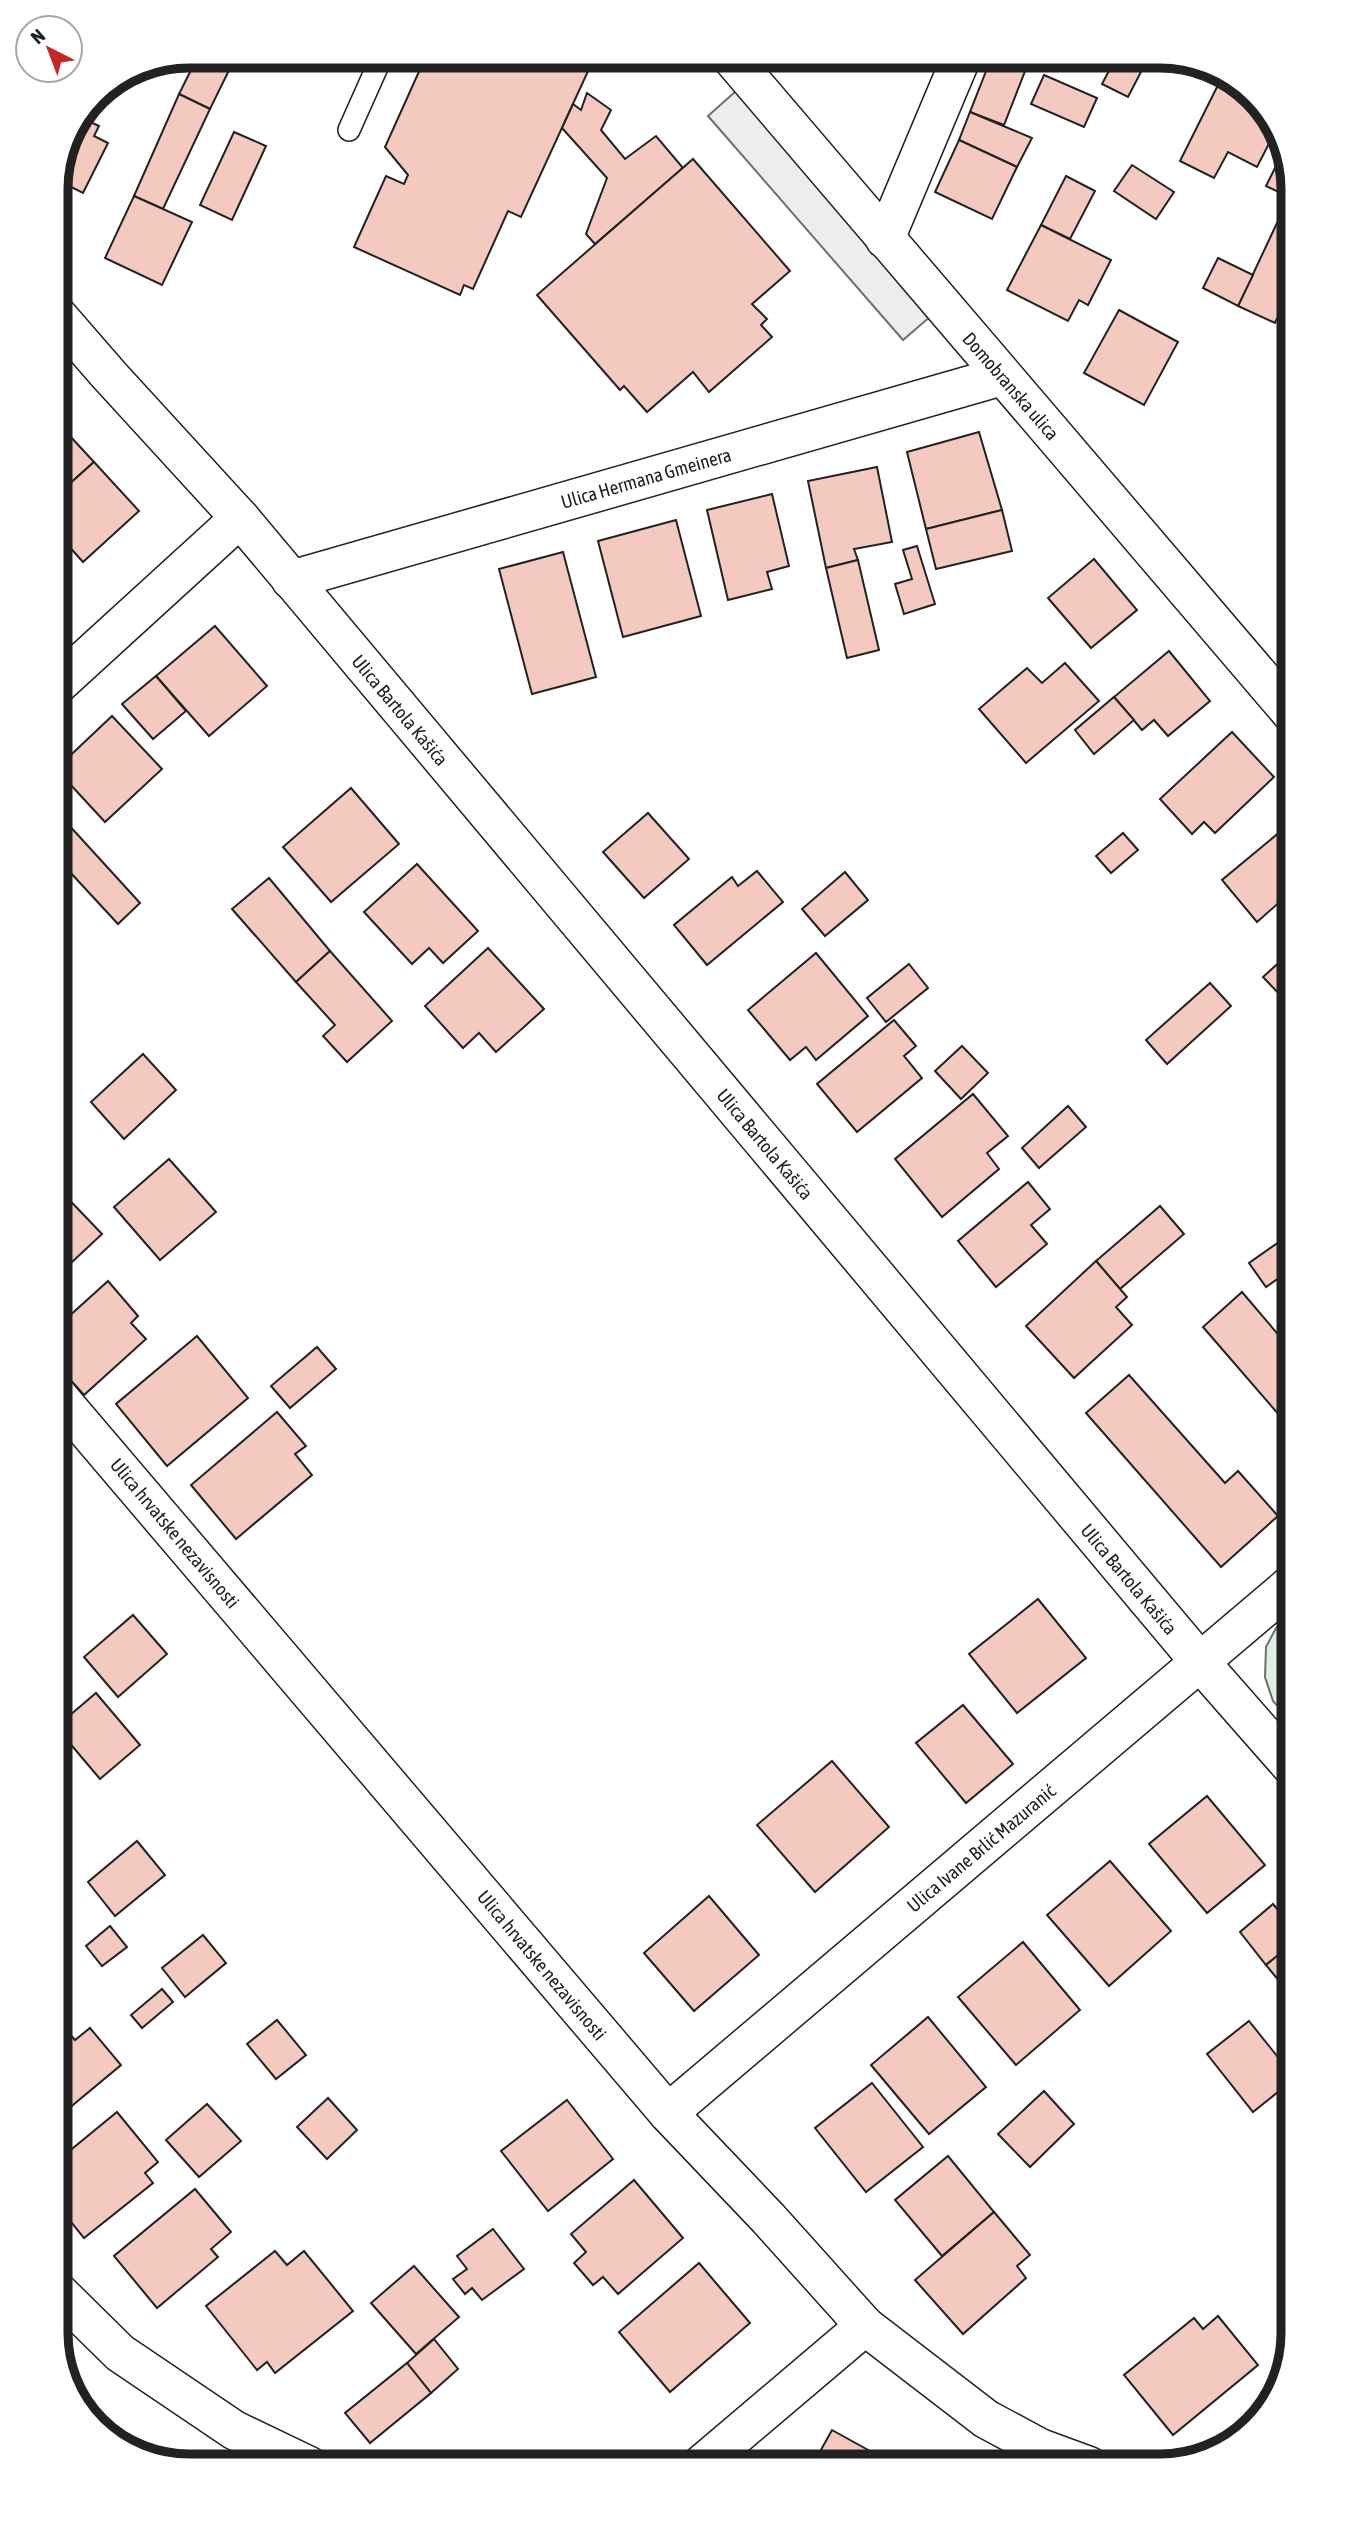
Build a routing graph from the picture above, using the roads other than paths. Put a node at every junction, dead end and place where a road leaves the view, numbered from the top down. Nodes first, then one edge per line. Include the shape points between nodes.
1 (377, 68) edge
2 (741, 69) edge
3 (957, 69) edge
4 (349, 130) dead end
5 (885, 239) junction
6 (69, 328) edge
7 (1002, 376) junction
8 (240, 518) junction
9 (291, 580) junction
10 (69, 674) edge
11 (1281, 701) edge
12 (68, 1409) edge
13 (1281, 1593) edge
14 (1200, 1662) junction
15 (1281, 1754) edge
16 (668, 2113) junction
17 (68, 2302) edge
18 (865, 2326) junction
19 (282, 2453) edge
20 (715, 2454) edge
21 (1056, 2454) edge

1 - 4 lane
2 - 5 street, Domobranska ulica
3 - 5 street
5 - 7 street, Domobranska ulica
6 - 8 street, Ulica Bartola Kašića
7 - 9 street, Ulica Hermana Gmeinera
7 - 11 street, Domobranska ulica
8 - 9 street, Ulica Bartola Kašića
8 - 10 street
9 - 14 street, Ulica Bartola Kašića
12 - 16 street, Ulica hrvatske nezavisnosti
13 - 14 street, Ulica Ivane Brlić Mazuranić
14 - 15 street, Ulica Bartola Kašića
14 - 16 street, Ulica Ivane Brlić Mazuranić
16 - 18 street, Ulica hrvatske nezavisnosti
17 - 19 street via 120,2353 234,2430
18 - 20 street
18 - 21 street, Ulica hrvatske nezavisnosti via 986,2419

